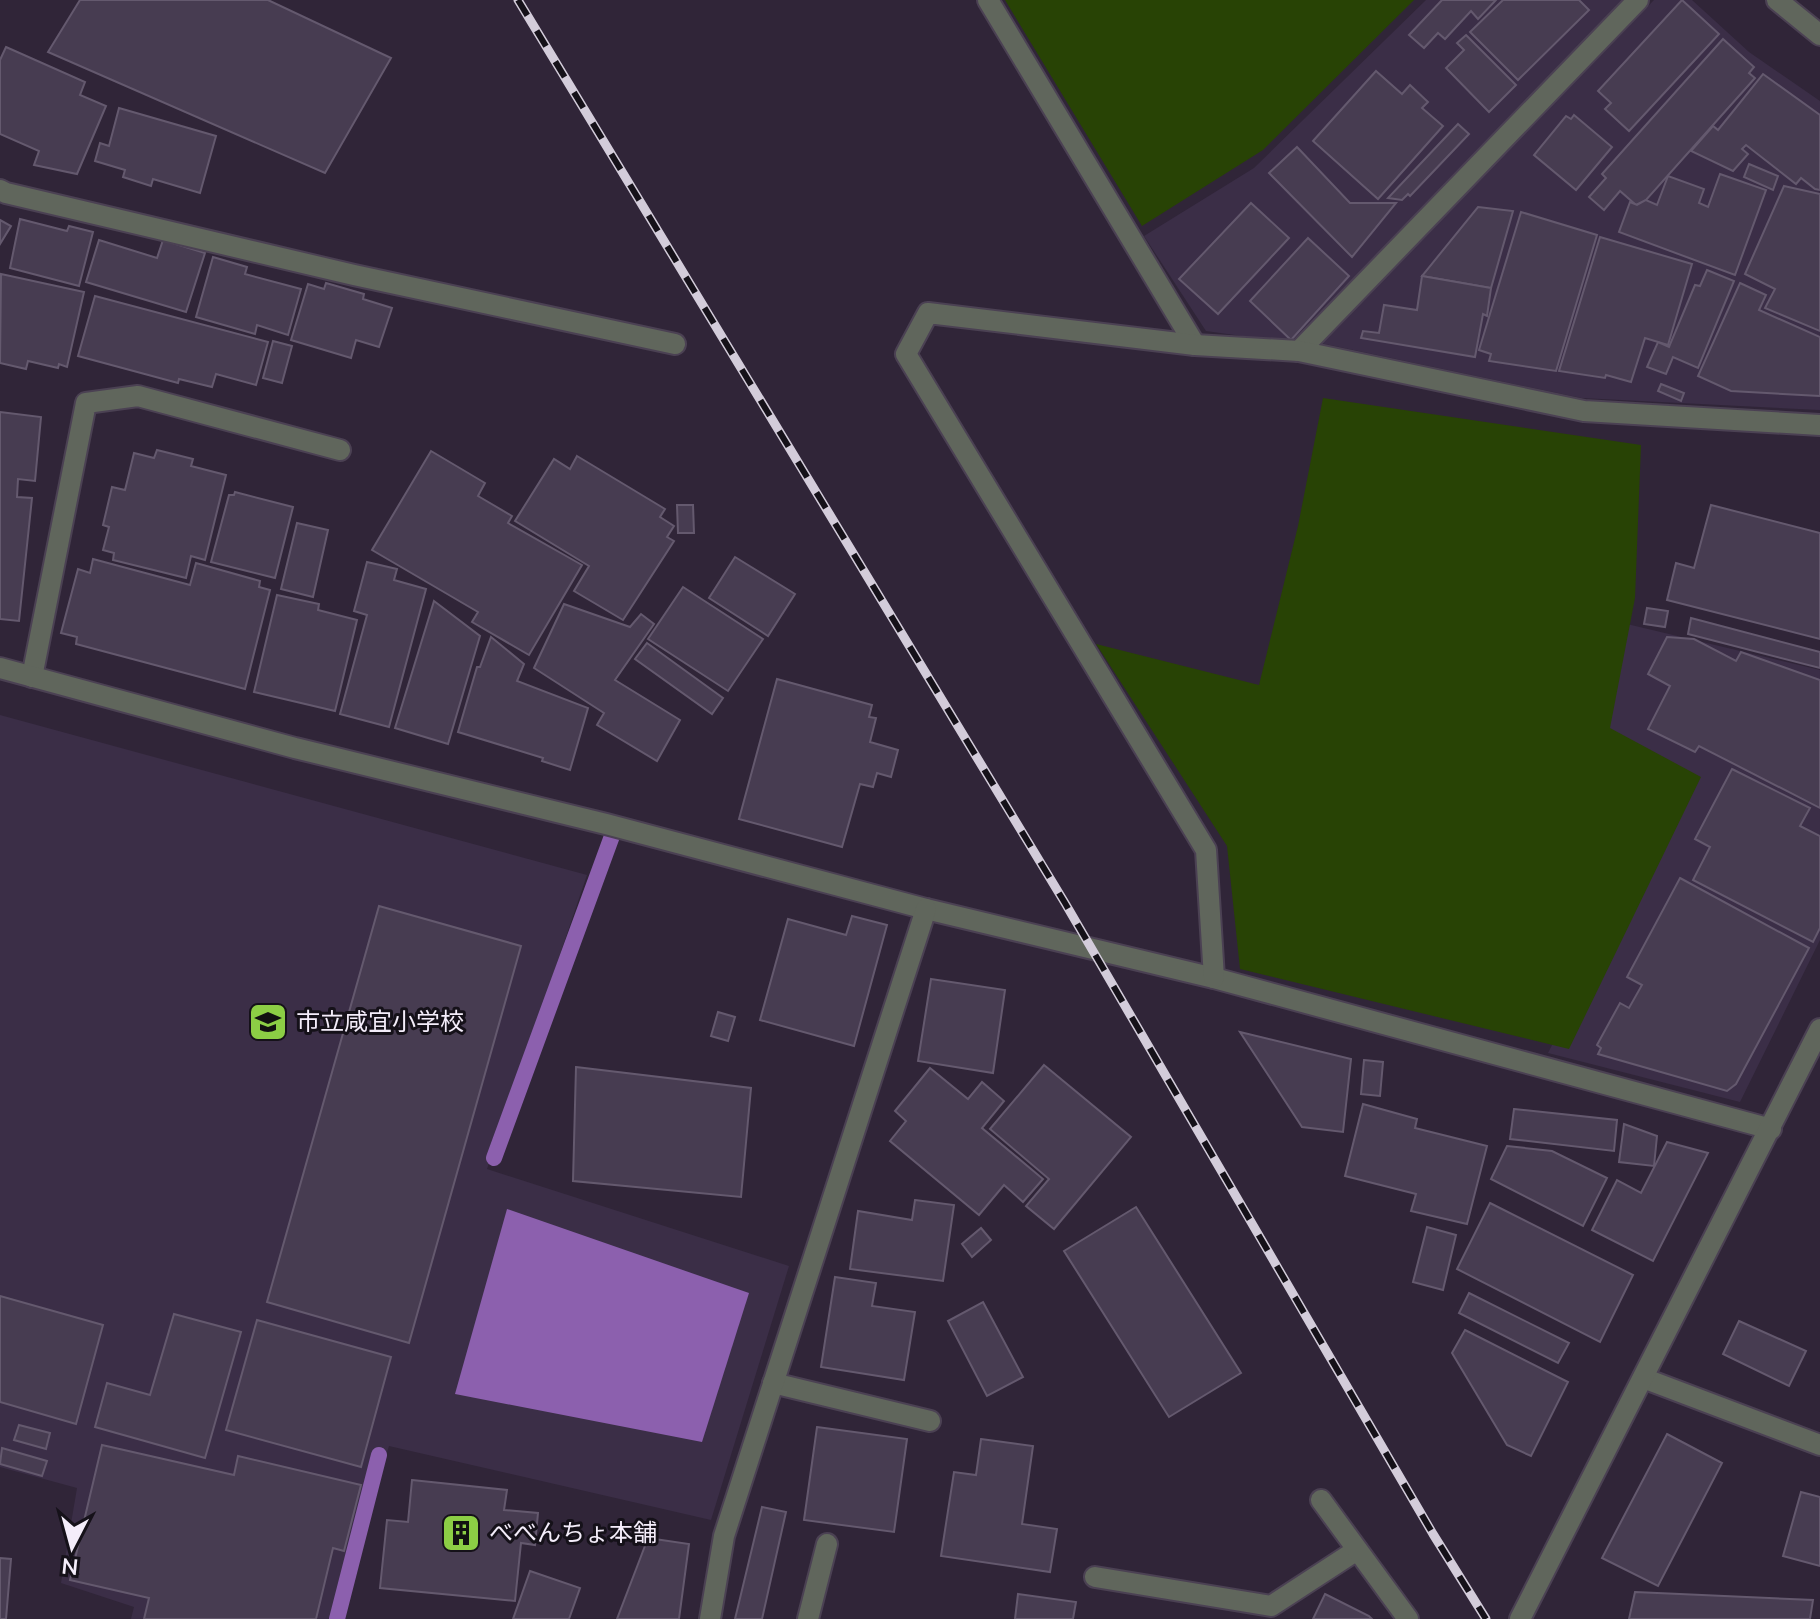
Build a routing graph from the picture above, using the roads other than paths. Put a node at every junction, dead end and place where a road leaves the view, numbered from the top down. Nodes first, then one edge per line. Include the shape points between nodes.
1 (988, 0) edge
2 (1638, 0) edge
3 (1777, 0) edge
4 (1820, 35) edge
5 (0, 190) edge
6 (675, 344) dead end
7 (1195, 345) junction
8 (1299, 351) junction
9 (1820, 425) edge
10 (340, 450) dead end
11 (0, 668) edge
12 (32, 677) junction
13 (926, 909) junction
14 (1214, 978) junction
15 (1820, 1029) edge
16 (1771, 1129) junction
17 (1643, 1378) junction
18 (773, 1383) junction
19 (930, 1421) dead end
20 (1820, 1445) edge
21 (1321, 1500) dead end
22 (827, 1544) dead end
23 (1357, 1550) junction
24 (1095, 1577) dead end
25 (710, 1619) edge
26 (808, 1619) edge
27 (1408, 1619) edge
28 (1520, 1619) edge

1 - 7 street
2 - 8 street
3 - 4 street
5 - 6 street
7 - 8 street
7 - 14 street via 928,313 906,354 1206,850
8 - 9 street via 1584,411
10 - 12 street via 138,396 86,403
11 - 12 street
12 - 13 street
13 - 14 street
13 - 18 street
14 - 16 street
15 - 16 street
16 - 17 street
17 - 20 street
17 - 28 street
18 - 19 street
18 - 25 street via 724,1536
21 - 23 street
22 - 26 street
23 - 24 street via 1271,1606
23 - 27 street

